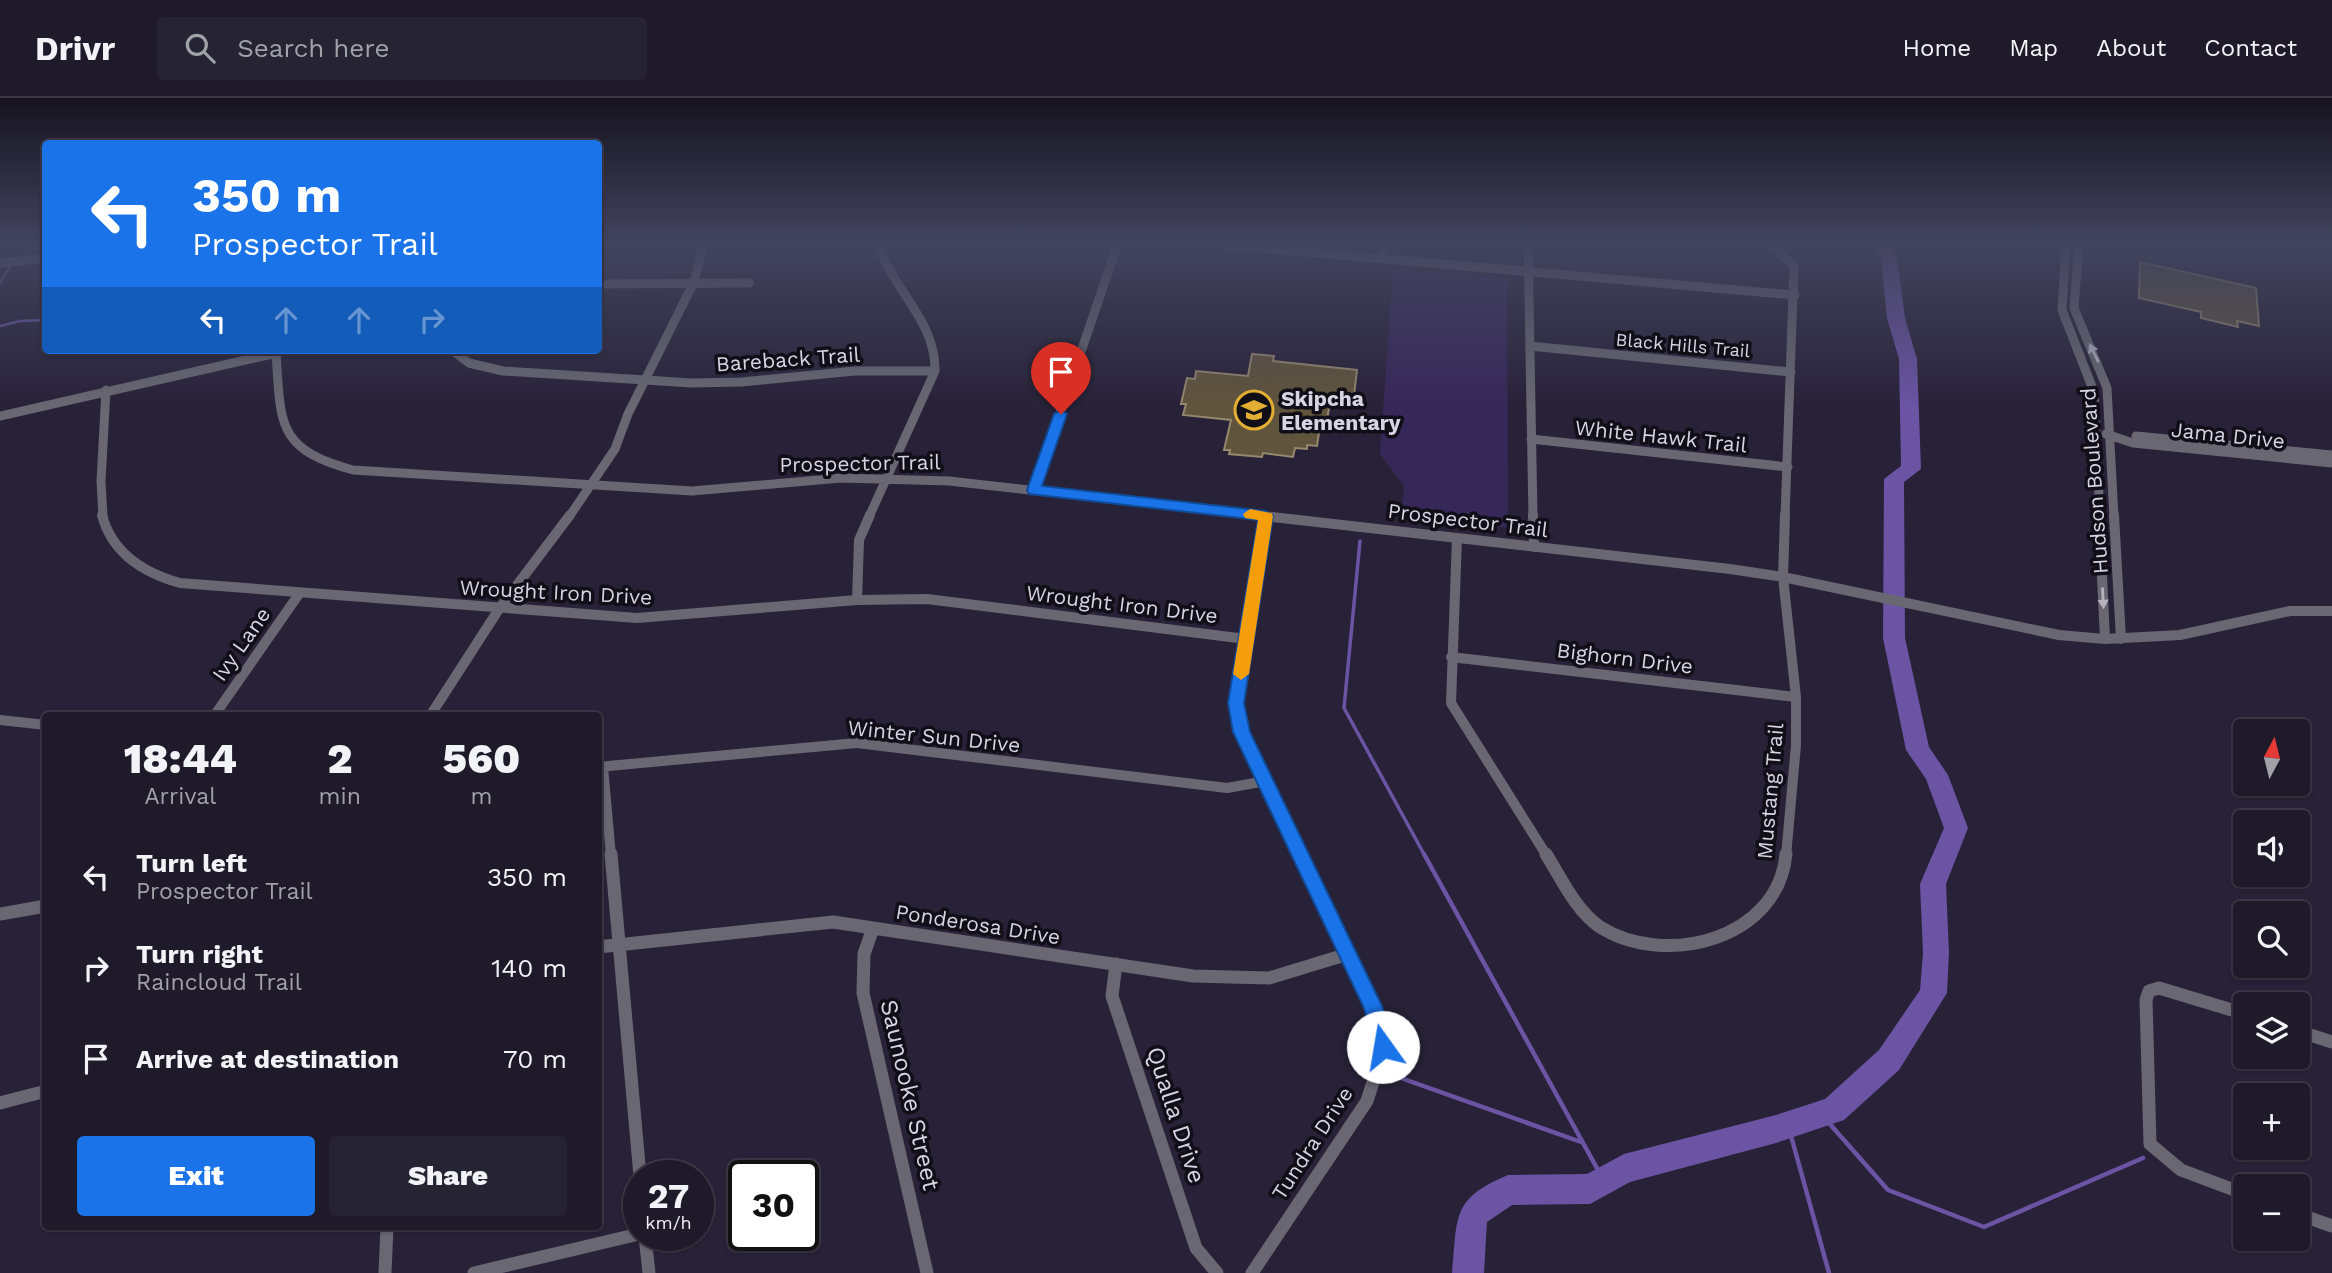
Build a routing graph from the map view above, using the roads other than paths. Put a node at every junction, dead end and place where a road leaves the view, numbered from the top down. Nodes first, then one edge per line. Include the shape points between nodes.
1 (686, 298) edge
2 (907, 298) edge
3 (1099, 298) edge
4 (1529, 298) edge
5 (1795, 298) edge
6 (2062, 298) edge
7 (2075, 298) edge
8 (1530, 346) junction
9 (271, 354) edge
10 (276, 354) edge
11 (457, 354) edge
12 (935, 371) junction
13 (1791, 372) junction
14 (644, 380) junction
15 (106, 390) junction
16 (0, 416) edge
17 (2096, 432) junction
18 (2116, 436) junction
19 (1531, 439) junction
20 (2332, 455) edge
21 (2332, 463) edge
22 (1788, 467) junction
23 (887, 478) junction
24 (593, 485) junction
25 (1034, 490) junction
26 (1266, 516) junction
27 (1457, 538) junction
28 (1534, 547) junction
29 (1783, 577) junction
30 (299, 594) junction
31 (857, 600) junction
32 (499, 609) junction
33 (2332, 611) edge
34 (1246, 639) junction
35 (2105, 639) junction
36 (2122, 639) junction
37 (1451, 657) junction
38 (1796, 697) junction
39 (217, 712) edge
40 (432, 712) edge
41 (0, 720) edge
42 (42, 725) edge
43 (602, 767) edge
44 (602, 777) edge
45 (1266, 781) junction
46 (42, 907) edge
47 (0, 914) edge
48 (873, 928) junction
49 (618, 945) junction
50 (602, 947) edge
51 (1348, 954) junction
52 (1116, 964) junction
53 (2233, 1010) edge
54 (2310, 1035) edge
55 (2332, 1042) edge
56 (42, 1092) edge
57 (0, 1103) edge
58 (638, 1160) edge
59 (2233, 1191) edge
60 (2310, 1218) edge
61 (2332, 1226) edge
62 (387, 1230) edge
63 (623, 1238) edge
64 (647, 1251) edge
65 (385, 1273) edge
66 (474, 1273) edge
67 (649, 1273) edge
68 (927, 1273) edge
69 (1217, 1273) edge
70 (1252, 1273) edge

1 - 14 street
2 - 12 street via 936,346
3 - 25 street
4 - 8 street
5 - 13 street, Mustang Trail
6 - 17 street, Hudson Boulevard via 2062,310 2090,376
18 -> 7 street, Hudson Boulevard via 2107,388 2076,314
8 - 13 street, Black Hills Trail
8 - 19 street
9 - 15 street
10 - 24 street, Prospector Trail via 282,424 291,441 320,461 353,470
11 - 14 street, Bareback Trail via 469,363 503,371
12 - 14 street, Bareback Trail via 841,372 717,383
12 - 23 street
13 - 22 street, Mustang Trail
14 - 24 street via 615,449
15 - 16 street
15 - 30 street, Wrought Iron Drive via 101,507 105,526 128,558 158,578 180,583
17 - 18 street, Jama Drive
17 -> 35 street, Hudson Boulevard
18 - 20 street, Jama Drive
18 - 21 street, Jama Drive via 2133,443
18 - 36 street, Hudson Boulevard
19 - 22 street, White Hawk Trail
19 - 28 street
22 - 29 street, Mustang Trail
23 - 24 street, Prospector Trail via 692,491
23 - 25 street, Prospector Trail
23 - 31 street via 859,540
24 - 32 street
25 - 26 street, Prospector Trail
26 - 27 street, Prospector Trail
26 - 34 street, Tundra Drive
27 - 28 street, Prospector Trail
27 - 37 street, Mustang Trail
28 - 29 street, Prospector Trail
29 - 35 street, Prospector Trail via 2059,635
29 - 38 street, Mustang Trail
30 - 32 street, Wrought Iron Drive
30 - 39 street, Ivy Lane
31 - 32 street, Wrought Iron Drive via 637,618
31 - 34 street, Wrought Iron Drive via 928,599
32 - 40 street
33 - 36 street, Prospector Trail via 2290,611 2180,635
34 - 45 street, Tundra Drive via 1236,703 1238,719
35 - 36 street, Prospector Trail
37 - 38 street, Bighorn Drive
37 - 38 street, Mustang Trail via 1451,703 1578,905 1597,925 1623,940 1650,946 1688,946 1721,937 1751,918 1774,892 1785,865 1797,745
41 - 42 street
43 - 45 street, Winter Sun Drive via 857,743 1227,788
44 - 49 street
45 - 51 street, Tundra Drive
46 - 47 street
48 - 49 street, Ponderosa Drive via 807,923
48 - 52 street, Ponderosa Drive
48 - 68 street, Saunooke Street via 864,954 863,993
49 - 50 street, Ponderosa Drive
49 - 58 street
51 - 52 street, Ponderosa Drive via 1269,978 1235,979
51 - 70 street, Tundra Drive via 1380,1026 1380,1070 1367,1101
52 - 69 street, Qualla Drive via 1112,996 1196,1248
53 - 59 street via 2159,988 2149,991 2146,1000 2150,1144 2161,1159 2180,1171
54 - 55 street
56 - 57 street
60 - 61 street
62 - 65 street
63 - 66 street
64 - 67 street

